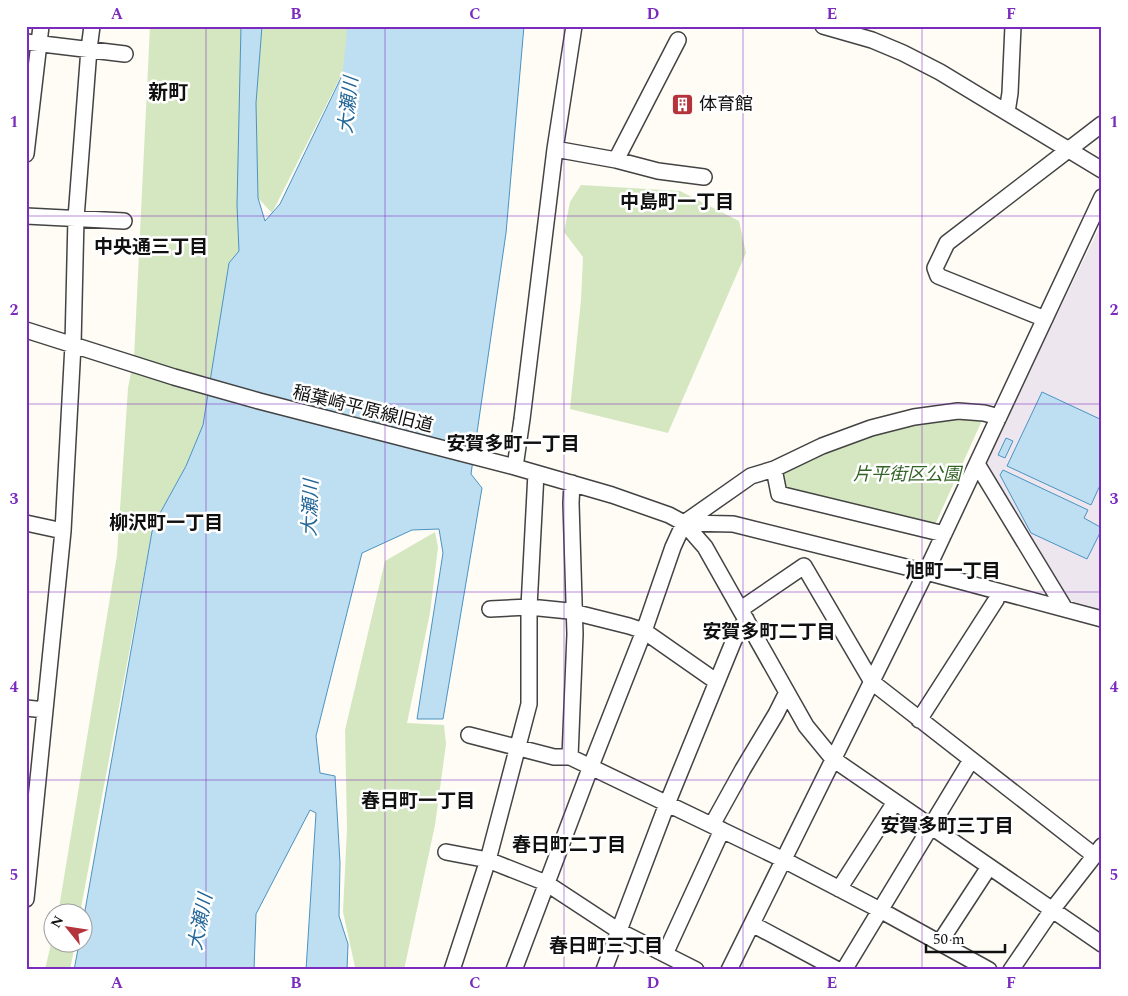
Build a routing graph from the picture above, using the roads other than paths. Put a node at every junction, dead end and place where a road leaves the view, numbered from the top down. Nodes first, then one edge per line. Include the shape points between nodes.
1 (41, 26) edge
2 (92, 26) edge
3 (574, 26) edge
4 (823, 26) edge
5 (1013, 26) edge
6 (852, 31) edge
7 (678, 40) dead end
8 (33, 43) edge
9 (89, 49) junction
10 (125, 54) dead end
11 (1007, 112) junction
12 (1102, 124) edge
13 (27, 133) edge
14 (556, 149) junction
15 (1069, 150) junction
16 (26, 154) edge
17 (616, 160) junction
18 (1102, 170) edge
19 (704, 177) dead end
20 (1102, 197) edge
21 (26, 216) edge
22 (76, 218) junction
23 (124, 221) dead end
24 (1045, 319) junction
25 (26, 330) edge
26 (73, 345) junction
27 (999, 416) junction
28 (977, 464) junction
29 (515, 467) junction
30 (774, 469) junction
31 (536, 473) junction
32 (572, 483) junction
33 (26, 523) edge
34 (684, 523) junction
35 (63, 531) junction
36 (944, 534) junction
37 (805, 542) junction
38 (800, 568) junction
39 (926, 572) junction
40 (998, 592) junction
41 (529, 607) junction
42 (490, 608) dead end
43 (1065, 609) junction
44 (574, 612) junction
45 (744, 614) junction
46 (1102, 619) edge
47 (644, 632) junction
48 (717, 682) junction
49 (872, 682) junction
50 (787, 692) junction
51 (26, 708) edge
52 (45, 710) junction
53 (919, 720) junction
54 (469, 735) dead end
55 (518, 748) junction
56 (570, 757) junction
57 (833, 760) junction
58 (971, 760) junction
59 (591, 766) junction
60 (32, 790) edge
61 (895, 802) junction
62 (667, 804) junction
63 (930, 826) junction
64 (717, 828) junction
65 (1100, 850) edge
66 (446, 852) dead end
67 (488, 860) junction
68 (784, 860) junction
69 (989, 867) junction
70 (546, 883) junction
71 (839, 889) junction
72 (26, 900) edge
73 (880, 910) junction
74 (1052, 910) junction
75 (752, 924) junction
76 (619, 931) junction
77 (940, 942) junction
78 (1102, 944) edge
79 (665, 954) junction
80 (452, 970) edge
81 (514, 970) edge
82 (604, 970) edge
83 (696, 970) edge
84 (729, 970) edge
85 (838, 970) edge
86 (844, 970) edge
87 (989, 970) edge
88 (1011, 970) edge

1 - 8 street
2 - 9 street
3 - 14 street
4 - 6 street
5 - 11 street
6 - 11 street via 940,72
7 - 17 street
8 - 9 street
8 - 13 street
9 - 10 street
9 - 22 street
11 - 15 street
12 - 15 street
13 - 16 street
14 - 17 street
14 - 29 street
15 - 18 street
15 - 24 street via 948,243 935,268 938,276
17 - 19 street via 658,171
20 - 24 street
21 - 22 street
22 - 23 street
22 - 26 street
24 - 27 street
25 - 26 street, 稲葉崎平原線旧道
26 - 29 street, 稲葉崎平原線旧道 via 268,404
26 - 35 street
27 - 28 street
27 - 30 street via 958,411 914,417 822,446
28 - 36 street
28 - 43 street
29 - 31 street, 稲葉崎平原線旧道
30 - 34 street via 751,476
30 - 36 street via 779,494
31 - 32 street, 稲葉崎平原線旧道
31 - 41 street
32 - 34 street, 稲葉崎平原線旧道
32 - 44 street
33 - 35 street
34 - 37 street via 733,524
34 - 45 street, 稲葉崎平原線旧道 via 705,548
34 - 47 street
35 - 52 street
36 - 39 street
37 - 38 street
37 - 39 street
38 - 45 street
38 - 49 street via 804,566
39 - 40 street
39 - 49 street
40 - 43 street
40 - 53 street
41 - 42 street
41 - 44 street
41 - 55 street via 529,704
43 - 46 street
44 - 47 street
44 - 56 street
45 - 48 street
45 - 50 street, 稲葉崎平原線旧道
47 - 48 street
47 - 59 street
48 - 62 street
49 - 53 street
49 - 57 street
50 - 57 street, 稲葉崎平原線旧道 via 806,726
50 - 64 street via 743,769
51 - 52 street
52 - 60 street
53 - 58 street
54 - 55 street
55 - 56 street via 554,757
55 - 67 street
56 - 59 street
57 - 61 street, 稲葉崎平原線旧道
57 - 68 street
58 - 63 street
58 - 65 street
59 - 62 street
59 - 70 street
60 - 72 street
61 - 63 street, 稲葉崎平原線旧道
61 - 71 street
62 - 64 street
62 - 76 street
63 - 69 street, 稲葉崎平原線旧道
63 - 73 street
64 - 68 street
64 - 79 street
65 - 74 street
66 - 67 street
67 - 70 street
67 - 80 street
68 - 71 street
68 - 75 street
69 - 74 street, 稲葉崎平原線旧道
69 - 77 street
70 - 76 street
70 - 81 street
71 - 73 street
73 - 77 street
73 - 86 street
74 - 78 street, 稲葉崎平原線旧道
74 - 88 street
75 - 84 street
75 - 85 street
76 - 79 street
76 - 82 street
77 - 87 street
79 - 83 street

